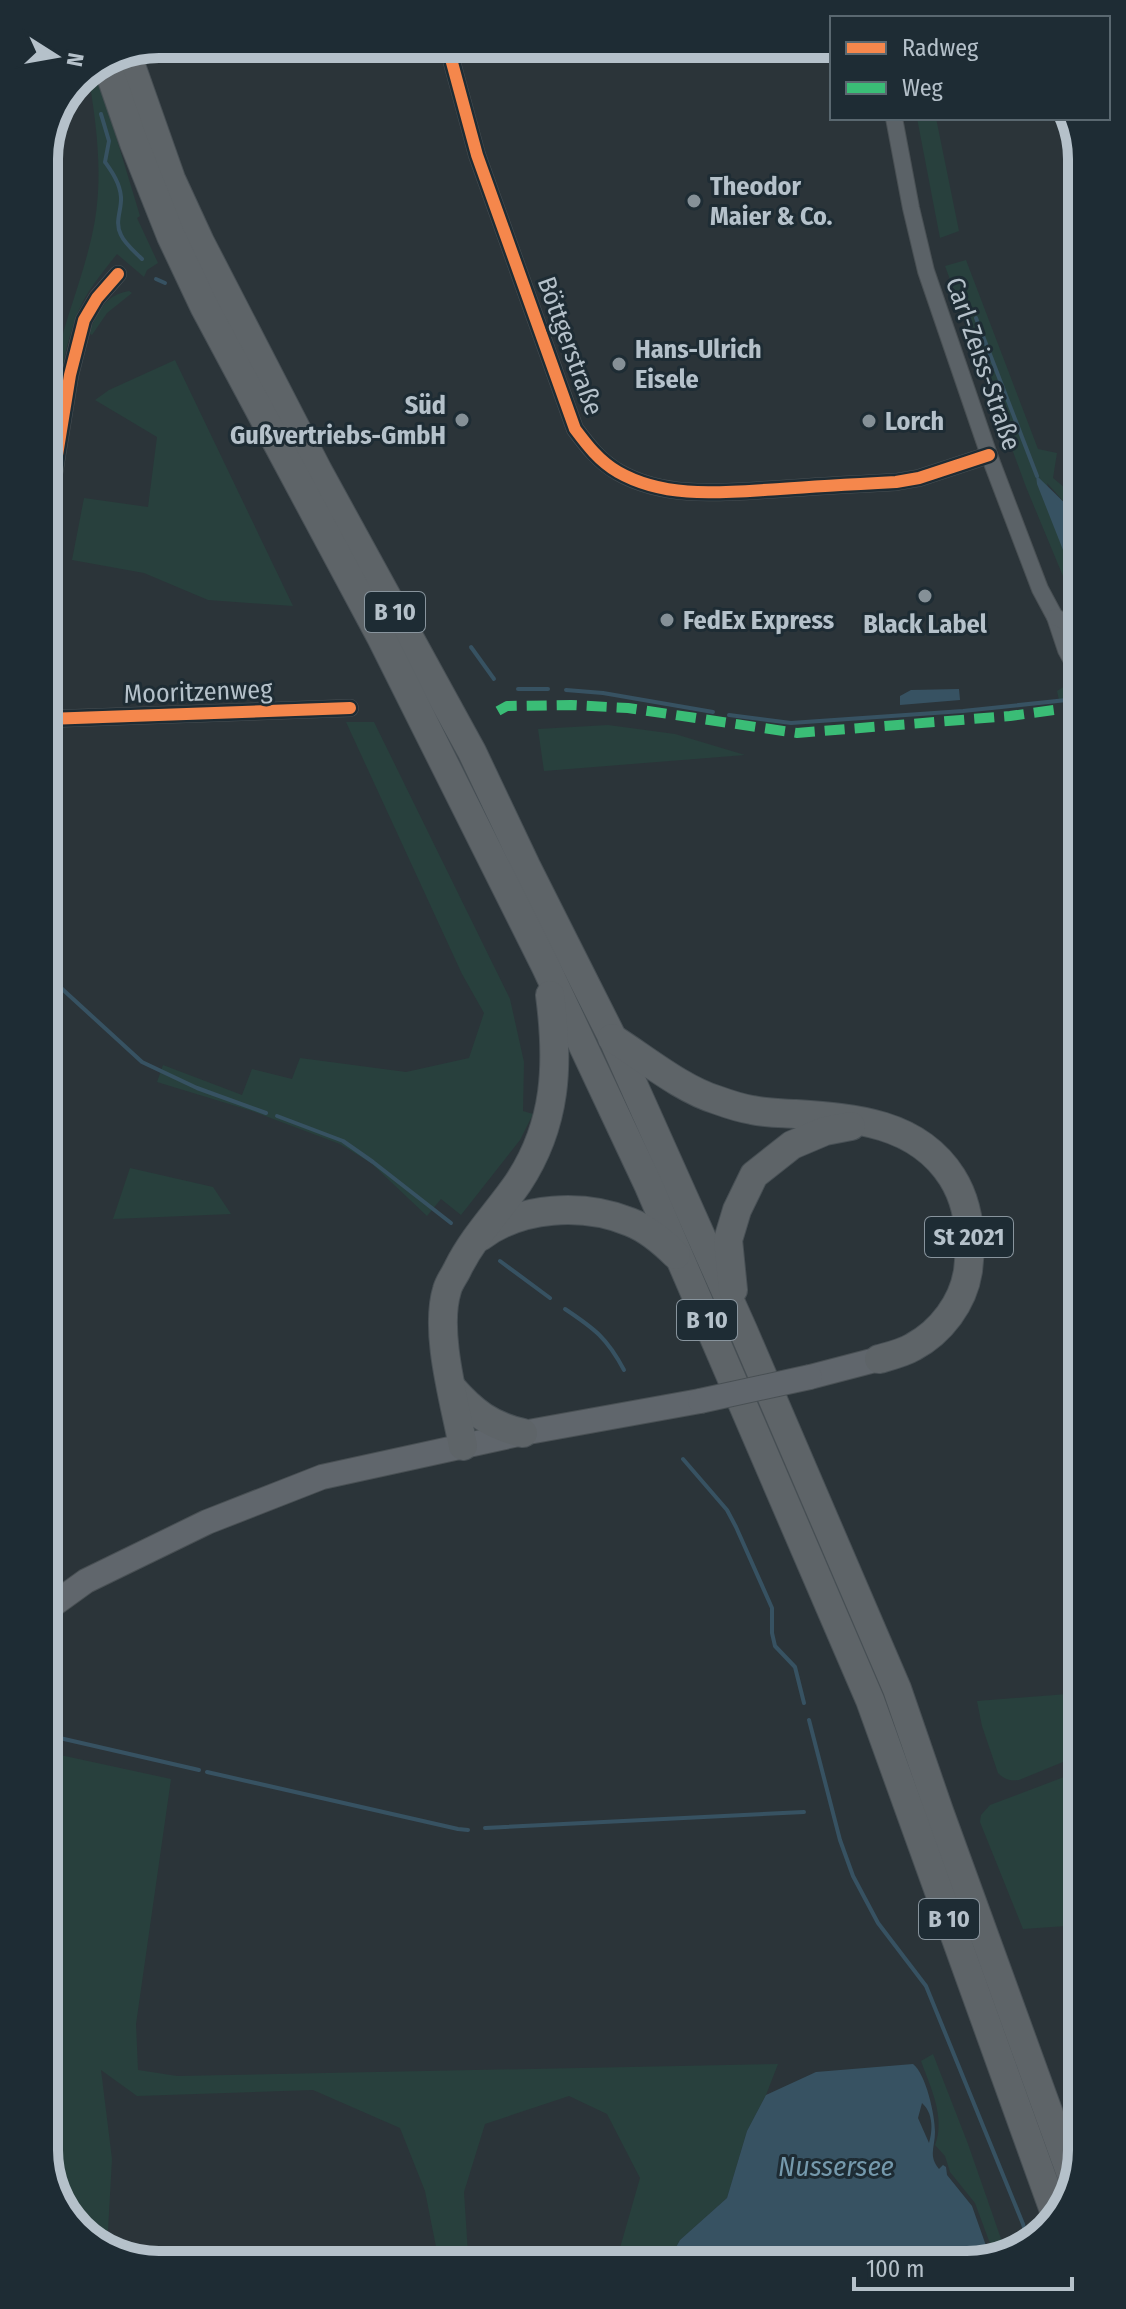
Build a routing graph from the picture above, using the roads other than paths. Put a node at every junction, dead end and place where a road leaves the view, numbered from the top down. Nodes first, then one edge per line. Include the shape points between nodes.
1 (451, 58) edge
2 (130, 63) edge
3 (109, 72) edge
4 (894, 120) edge
5 (118, 274) dead end
6 (58, 449) edge
7 (989, 455) junction
8 (1055, 617) junction
9 (1068, 623) edge
10 (1068, 654) edge
11 (350, 708) dead end
12 (58, 719) edge
13 (546, 967) junction
14 (612, 1037) junction
15 (867, 1122) junction
16 (470, 1244) junction
17 (682, 1261) junction
18 (743, 1330) junction
19 (879, 1359) joint
20 (452, 1388) junction
21 (523, 1433) junction
22 (463, 1446) junction
23 (58, 1601) edge
24 (1067, 2163) edge
25 (1052, 2205) edge

1 - 7 street, Böttgerstraße via 477,155 575,429 593,453 617,471 678,491 751,490 896,482
2 - 14 highway, B 10 via 171,179 200,242 472,752
3 - 13 highway, B 10 via 171,236 205,308 382,639
4 - 7 street, Carl-Zeiss-Straße via 926,271
5 - 6 street via 84,320
7 - 8 street, Carl-Zeiss-Straße
8 - 9 street
8 - 10 street, Carl-Zeiss-Straße
11 - 12 street, Mooritzenweg
13 - 16 highway via 556,1035 555,1085 540,1140 518,1183
13 - 17 highway, B 10
14 - 15 highway via 713,1099 753,1111
14 - 18 highway, B 10
15 - 18 highway via 792,1145 754,1175 728,1240
15 - 19 highway, St 2021 via 914,1138 942,1161 960,1190 969,1225 966,1286 954,1309 935,1333 911,1349
16 - 17 highway via 494,1226 538,1211 592,1211 631,1222
16 - 20 highway via 447,1289 443,1319
17 - 25 highway, B 10 via 870,1700
18 - 24 highway, B 10 via 897,1689
19 - 21 main road, St 2021, bridge via 700,1401
20 - 21 highway via 482,1417
20 - 22 highway
21 - 22 main road, St 2021
22 - 23 main road, St 2021 via 308,1482 193,1529 86,1581

